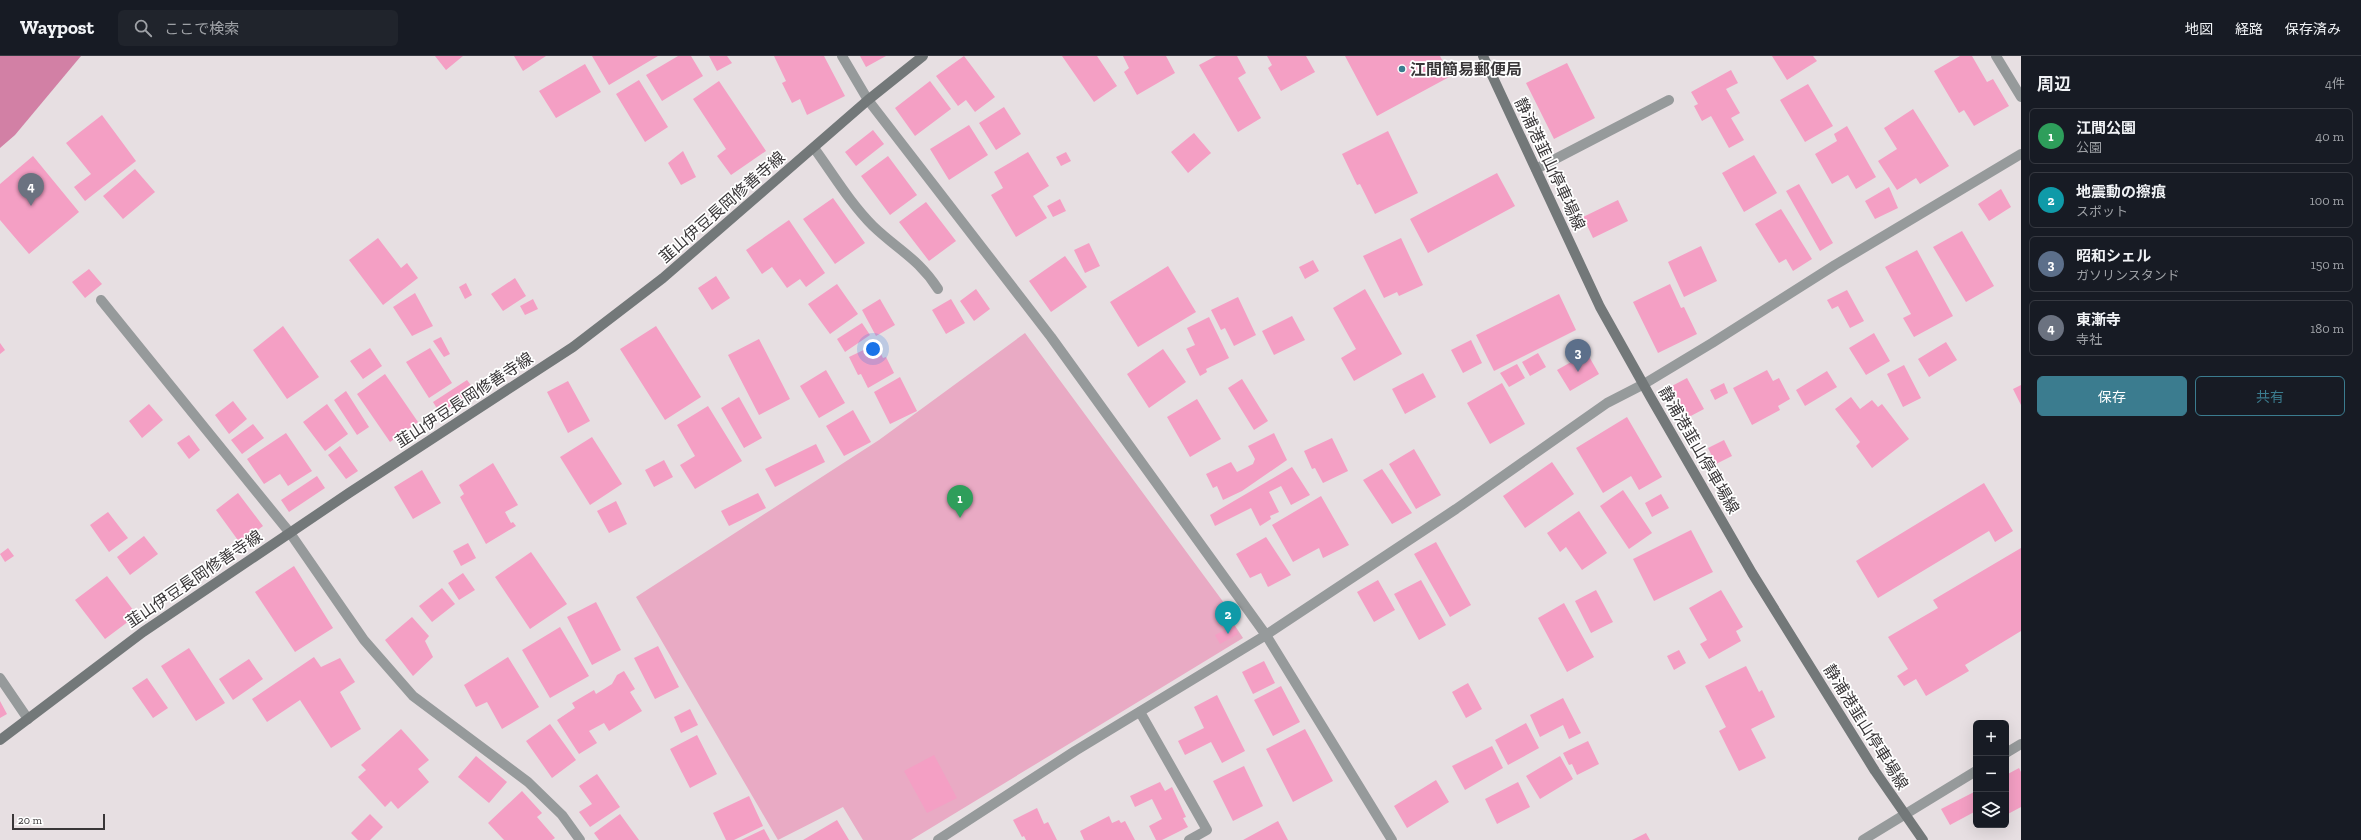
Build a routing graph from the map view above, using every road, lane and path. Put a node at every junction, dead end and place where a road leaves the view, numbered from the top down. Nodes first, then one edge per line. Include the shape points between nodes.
1 (842, 56) edge
2 (923, 56) edge
3 (1483, 56) edge
4 (1996, 56) edge
5 (2021, 97) edge
6 (868, 100) junction
7 (1669, 100) dead end
8 (814, 148) junction
9 (2021, 154) edge
10 (1536, 169) junction
11 (938, 289) dead end
12 (101, 300) dead end
13 (1644, 384) junction
14 (290, 533) junction
15 (1266, 635) junction
16 (0, 678) edge
17 (1140, 712) junction
18 (28, 718) junction
19 (0, 740) edge
20 (2021, 744) edge
21 (2009, 751) edge
22 (1973, 773) edge
23 (1904, 815) junction
24 (580, 840) edge
25 (938, 840) edge
26 (1189, 840) edge
27 (1392, 840) edge
28 (1863, 840) edge
29 (1923, 840) edge

1 - 6 street
2 - 6 main road, 韮山伊豆長岡修善寺線
3 - 10 main road, 静浦港韮山停車場線
4 - 5 street
6 - 8 main road, 韮山伊豆長岡修善寺線
6 - 15 street via 1051,337
7 - 10 street
8 - 11 street via 862,214 914,259
8 - 14 main road, 韮山伊豆長岡修善寺線 via 663,278 573,347
9 - 13 street via 1835,265 1712,344
10 - 13 main road, 静浦港韮山停車場線 via 1600,307
12 - 14 street
13 - 15 street via 1606,403 1456,509
13 - 23 main road, 静浦港韮山停車場線 via 1752,573
14 - 18 main road, 韮山伊豆長岡修善寺線 via 143,632
14 - 24 street via 364,640 414,696 528,782 562,815
15 - 17 street
15 - 27 street
16 - 18 street
17 - 25 street
17 - 26 street via 1207,830
18 - 19 main road, 韮山伊豆長岡修善寺線
20 - 21 street
22 - 23 street
23 - 28 street
23 - 29 main road, 静浦港韮山停車場線

